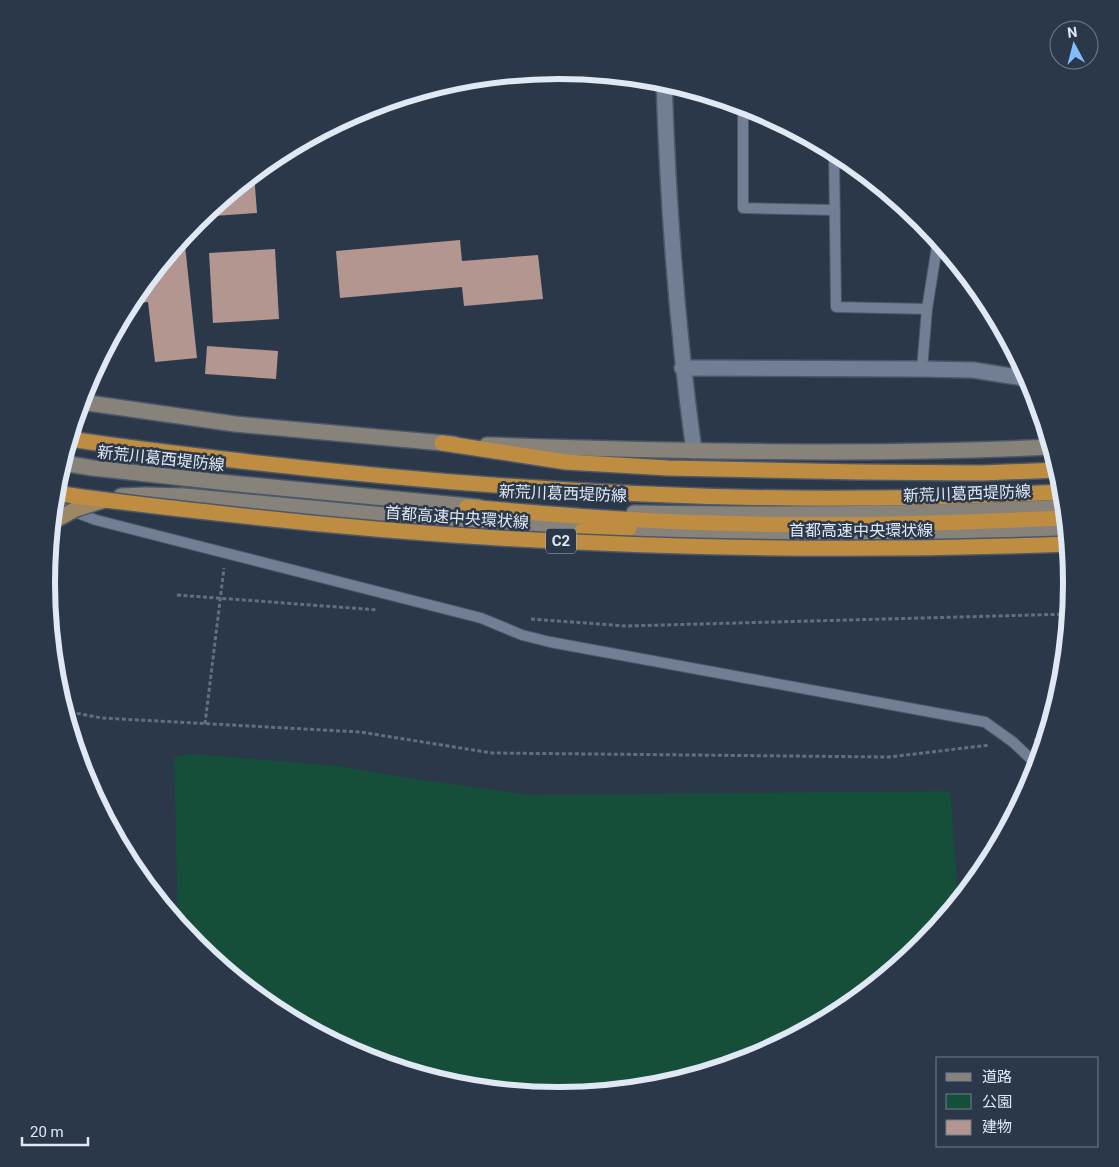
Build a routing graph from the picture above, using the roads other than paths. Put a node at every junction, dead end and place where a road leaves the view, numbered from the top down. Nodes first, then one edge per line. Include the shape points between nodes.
1 (664, 90) edge
2 (743, 113) edge
3 (834, 160) edge
4 (835, 210) junction
5 (937, 249) edge
6 (927, 309) junction
7 (682, 368) junction
8 (922, 369) junction
9 (1020, 377) edge
10 (88, 403) edge
11 (76, 440) edge
12 (442, 443) junction
13 (1046, 448) edge
14 (694, 451) junction
15 (70, 464) edge
16 (1051, 470) edge
17 (1055, 492) edge
18 (63, 494) edge
19 (61, 507) edge
20 (466, 507) junction
21 (1058, 507) edge
22 (1060, 518) edge
23 (59, 519) edge
24 (715, 524) junction
25 (1061, 529) edge
26 (582, 531) junction
27 (1062, 544) edge
28 (1032, 760) edge

1 - 7 street via 666,162
2 - 4 lane via 743,208
3 - 4 lane
4 - 6 lane via 836,307
5 - 6 lane
6 - 8 lane
7 - 8 street
7 - 14 street
8 - 9 street via 973,370
10 - 12 main road via 235,424
11 - 17 highway, 首都高速中央環状線 via 348,474 585,491 863,498
12 - 14 main road
12 - 16 highway via 566,462 650,467 982,473
13 - 14 main road
15 - 20 main road, 新荒川葛西堤防線
18 - 27 highway, 首都高速中央環状線 / C2, bridge via 339,526 601,544 861,548
19 - 28 lane via 96,520 481,618 522,635 550,642 985,722
20 - 21 main road, 新荒川葛西堤防線 via 742,514
20 - 24 highway via 584,518
22 - 24 highway via 872,524
23 - 26 main road, bridge via 84,506 121,496 146,494
24 - 26 highway
25 - 26 main road via 861,534

